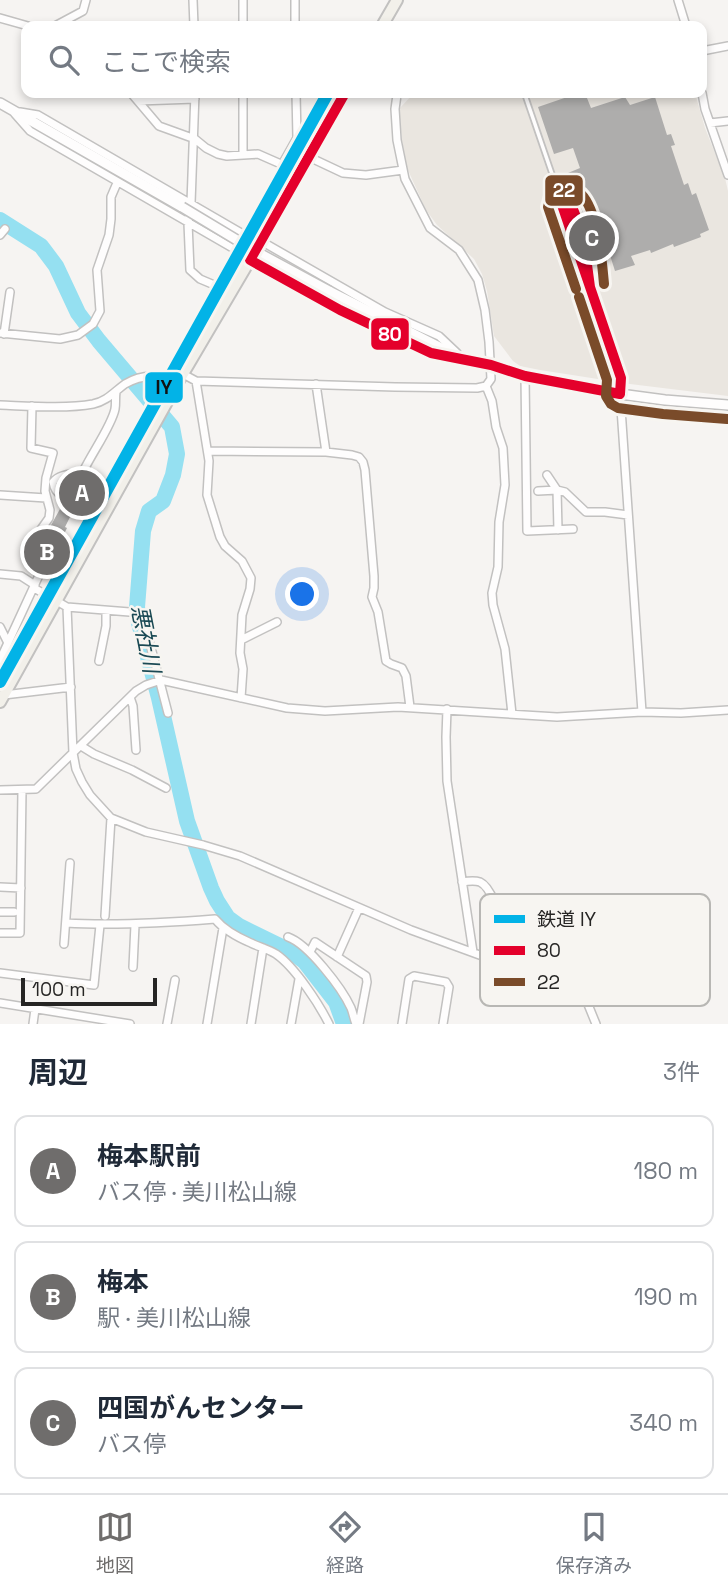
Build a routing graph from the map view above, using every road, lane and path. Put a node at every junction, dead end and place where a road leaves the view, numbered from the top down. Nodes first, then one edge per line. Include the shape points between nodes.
1 (86, 0) edge
2 (193, 0) edge
3 (243, 0) edge
4 (295, 0) edge
5 (397, 0) edge
6 (678, 0) edge
7 (0, 18) edge
8 (64, 21) edge
9 (194, 21) edge
10 (243, 21) edge
11 (295, 21) edge
12 (385, 21) edge
13 (684, 21) edge
14 (21, 24) edge
15 (728, 46) edge
16 (707, 50) edge
17 (135, 98) edge
18 (172, 98) edge
19 (195, 98) edge
20 (243, 98) edge
21 (296, 98) edge
22 (342, 98) edge
23 (397, 98) edge
24 (526, 98) edge
25 (703, 98) edge
26 (138, 101) junction
27 (0, 103) edge
28 (12, 111) junction
29 (728, 121) edge
30 (710, 123) junction
31 (195, 139) junction
32 (243, 155) junction
33 (309, 157) junction
34 (283, 163) junction
35 (403, 170) junction
36 (299, 172) junction
37 (728, 175) edge
38 (117, 183) junction
39 (191, 203) junction
40 (562, 205) junction
41 (223, 221) junction
42 (188, 223) junction
43 (243, 234) dead end
44 (214, 237) junction
45 (261, 241) junction
46 (236, 250) dead end
47 (250, 260) junction
48 (590, 289) junction
49 (10, 292) dead end
50 (232, 292) junction
51 (2, 333) edge
52 (463, 359) junction
53 (491, 365) junction
54 (525, 376) junction
55 (180, 379) junction
56 (196, 381) junction
57 (316, 384) junction
58 (486, 386) junction
59 (116, 392) junction
60 (620, 394) junction
61 (0, 405) edge
62 (728, 405) edge
63 (32, 406) junction
64 (208, 451) junction
65 (326, 452) junction
66 (83, 472) dead end
67 (547, 475) dead end
68 (557, 490) junction
69 (538, 491) dead end
70 (0, 495) edge
71 (46, 498) junction
72 (628, 515) junction
73 (573, 529) dead end
74 (558, 530) junction
75 (0, 573) edge
76 (34, 586) junction
77 (55, 600) junction
78 (67, 607) junction
79 (106, 611) junction
80 (277, 622) dead end
81 (0, 627) edge
82 (241, 640) junction
83 (8, 643) junction
84 (0, 660) edge
85 (99, 661) dead end
86 (160, 681) junction
87 (71, 687) junction
88 (130, 697) junction
89 (241, 698) junction
90 (2, 699) edge
91 (410, 707) junction
92 (447, 709) junction
93 (728, 710) edge
94 (642, 712) junction
95 (168, 713) dead end
96 (512, 714) junction
97 (82, 746) junction
98 (136, 750) dead end
99 (73, 753) junction
100 (166, 788) dead end
101 (0, 790) edge
102 (22, 790) junction
103 (111, 818) junction
104 (70, 863) dead end
105 (462, 881) junction
106 (0, 887) edge
107 (21, 888) junction
108 (491, 894) edge
109 (359, 908) junction
110 (0, 912) edge
111 (14, 912) dead end
112 (105, 916) dead end
113 (66, 923) junction
114 (100, 925) junction
115 (135, 925) junction
116 (223, 928) junction
117 (0, 933) edge
118 (288, 937) dead end
119 (64, 944) dead end
120 (263, 948) junction
121 (310, 952) junction
122 (473, 952) junction
123 (480, 955) edge
124 (337, 957) junction
125 (133, 967) dead end
126 (0, 973) edge
127 (299, 979) junction
128 (175, 980) dead end
129 (0, 1003) edge
130 (589, 1006) edge
131 (35, 1009) junction
132 (75, 1020) edge
133 (116, 1023) edge
134 (33, 1024) edge
135 (130, 1024) edge
136 (167, 1024) edge
137 (207, 1024) edge
138 (251, 1024) edge
139 (291, 1024) edge
140 (329, 1024) edge
141 (358, 1024) edge
142 (402, 1024) edge
143 (444, 1024) edge
144 (596, 1024) edge

1 - 8 street via 83,11
2 - 9 street
3 - 10 street
4 - 11 street
5 - 12 main road
6 - 13 street
7 - 14 street
15 - 16 street
17 - 26 street
18 - 26 street
19 - 31 street
20 - 32 street
21 - 34 street via 297,138
22 - 33 main road
23 - 35 street
24 - 40 lane
25 - 30 street
26 - 31 street via 159,126
27 - 28 street
28 - 38 street via 30,131
28 - 39 street via 38,115
28 - 52 street, bridge via 255,251
29 - 30 street
30 - 37 street
31 - 32 street via 218,154
31 - 39 street
32 - 34 street via 258,154
33 - 35 street via 343,173
33 - 36 main road
34 - 36 street
35 - 53 street via 430,228 459,250 478,280
36 - 45 main road
38 - 42 street
38 - 51 street via 111,197 109,234 97,270 100,311 93,324 82,333 60,339
39 - 41 street
39 - 42 street
40 - 48 lane
40 - 48 lane via 571,204 578,215
41 - 43 street
41 - 44 street via 223,235
42 - 44 street
42 - 50 street via 190,270
44 - 46 street
45 - 47 main road
45 - 52 street via 385,312 439,336
47 - 50 main road
47 - 52 street via 377,329 431,353
48 - 60 lane via 621,377
49 - 51 street
50 - 55 main road
52 - 53 street
53 - 54 street
53 - 58 street
54 - 60 street
54 - 74 street via 527,531
55 - 56 street
55 - 59 street via 142,377
55 - 77 main road
56 - 57 street
56 - 64 street
57 - 58 street
57 - 65 street
58 - 96 street via 503,448 505,485 492,593 505,649
59 - 63 street via 92,404
59 - 66 street via 115,410
60 - 62 street
60 - 72 street
61 - 63 street
63 - 71 street via 32,448 53,453
64 - 65 street
64 - 82 street via 207,495 215,525 225,546 242,561 251,578
65 - 91 street via 359,457 366,470 372,597 386,661 406,676
67 - 68 street
68 - 69 street
68 - 72 street via 586,513
68 - 74 street
70 - 71 street
71 - 76 street via 49,518 35,542 41,571
72 - 94 street
73 - 74 street
75 - 76 street via 21,576
76 - 77 street
76 - 83 street
77 - 78 street
77 - 90 main road
78 - 79 street
78 - 87 street
79 - 85 street
79 - 86 street via 142,613
80 - 82 street
81 - 83 street
82 - 89 street
83 - 84 street
86 - 88 street
86 - 89 street
86 - 95 street
87 - 90 street
87 - 99 street
88 - 97 street
88 - 98 street
89 - 91 street via 325,712
91 - 92 street
92 - 96 street
92 - 105 street via 447,781
93 - 94 street
94 - 96 street via 557,717
97 - 99 street
97 - 100 street
99 - 102 street via 36,789
99 - 103 street via 82,782
101 - 102 street
102 - 107 street
103 - 109 street via 146,832 240,856
103 - 112 street
104 - 113 street
105 - 108 street via 481,882
105 - 122 street
106 - 107 street
107 - 117 street via 20,933
109 - 122 street
109 - 124 street
110 - 111 street
113 - 114 street
113 - 119 street
114 - 115 street
114 - 126 street via 94,985
115 - 116 street via 215,919
115 - 125 street
116 - 120 street
116 - 137 street
118 - 121 street
120 - 127 street via 275,953
120 - 138 street
121 - 124 street via 315,943
121 - 141 street via 341,990
122 - 123 street
124 - 141 street via 366,976
127 - 139 street
127 - 140 street
128 - 136 street
129 - 131 street
130 - 144 street
131 - 132 street
131 - 134 street
132 - 133 street
133 - 135 street
142 - 143 street via 409,979 414,976 446,982

